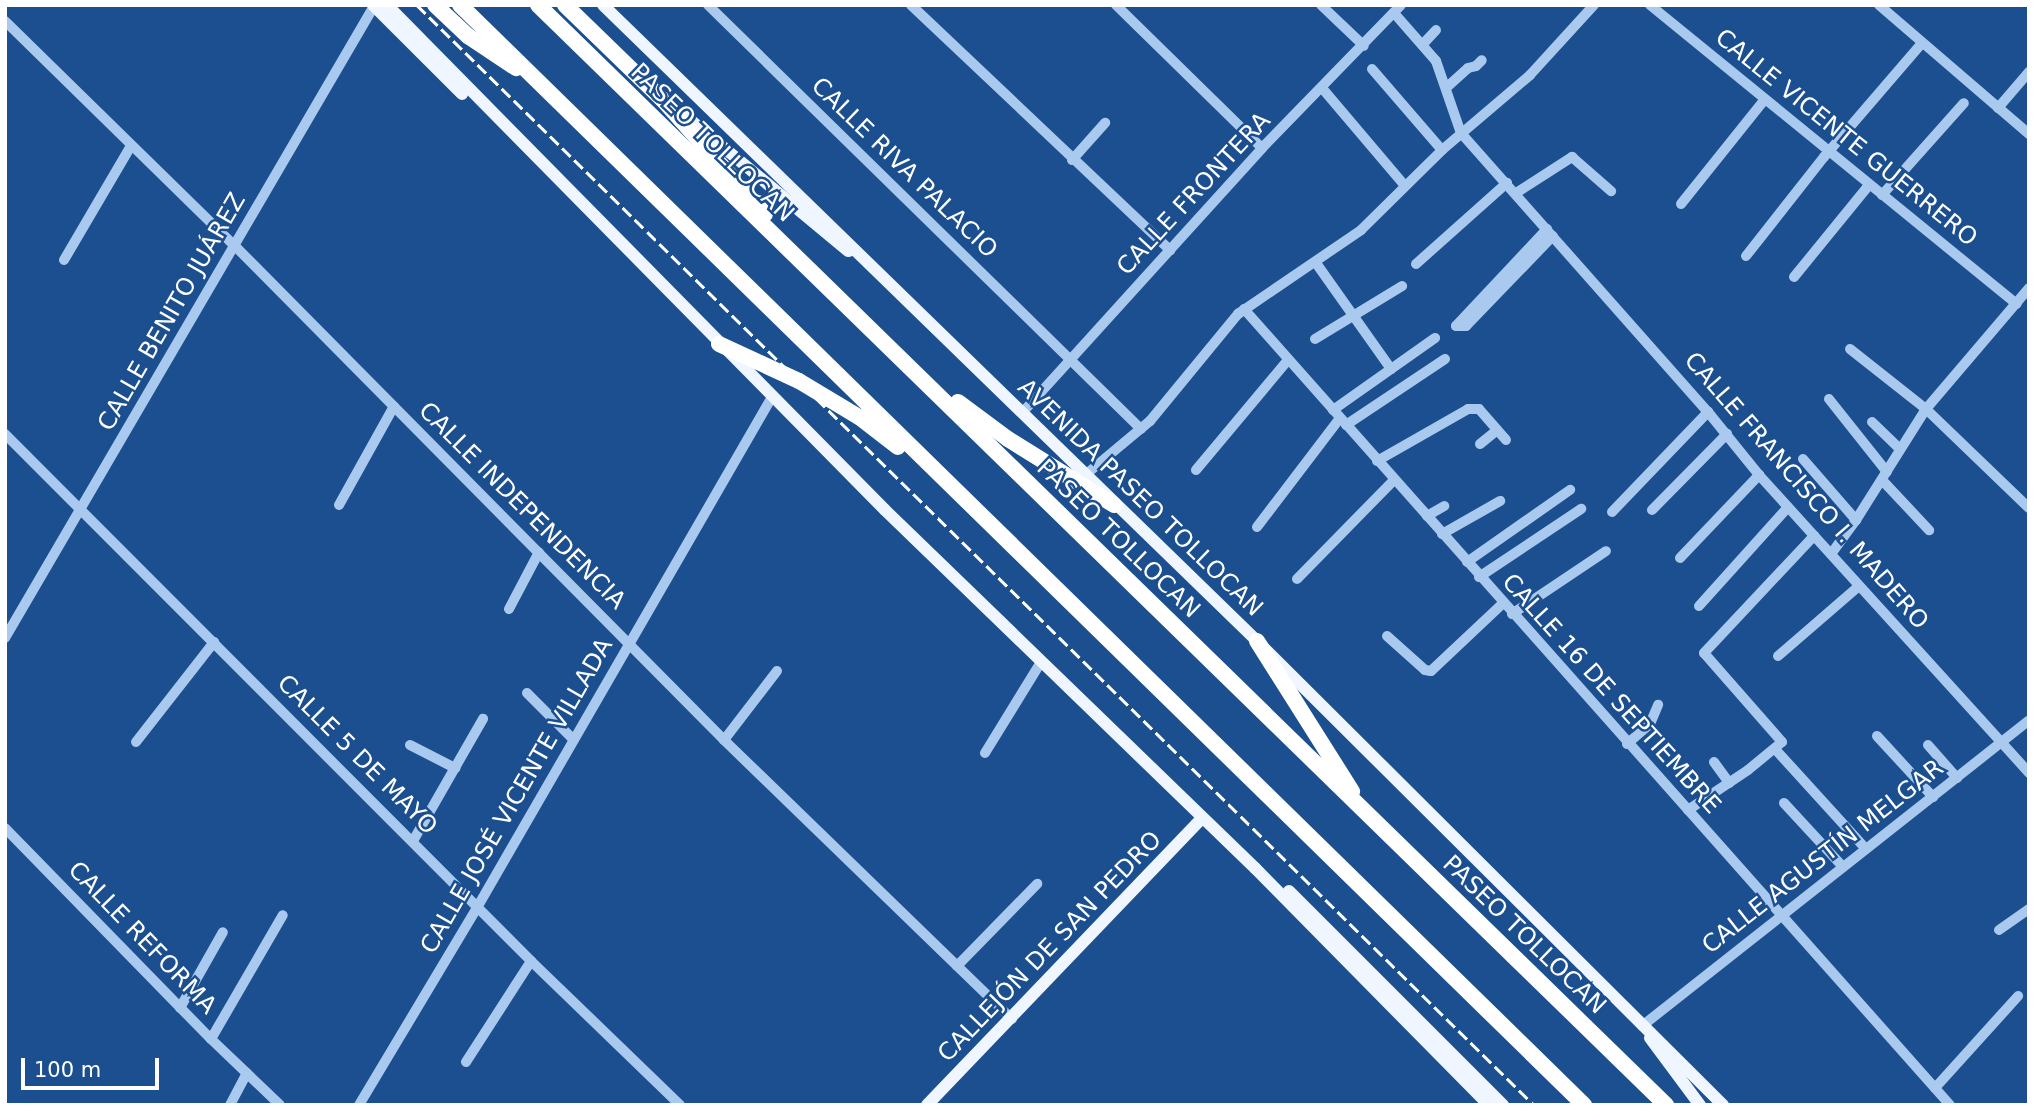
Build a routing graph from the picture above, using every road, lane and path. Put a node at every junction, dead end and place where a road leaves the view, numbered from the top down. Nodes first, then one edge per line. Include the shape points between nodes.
1 (435, 5) edge
2 (460, 5) edge
3 (538, 5) edge
4 (565, 5) edge
5 (603, 5) edge
6 (708, 5) edge
7 (911, 5) edge
8 (1116, 5) edge
9 (1321, 5) edge
10 (1594, 5) edge
11 (1650, 5) edge
12 (1878, 5) edge
13 (378, 6) edge
14 (1397, 9) edge
15 (5, 21) edge
16 (1436, 30) dead end
17 (1922, 43) junction
18 (1423, 44) junction
19 (1364, 46) junction
20 (1482, 60) dead end
21 (1372, 69) dead end
22 (2029, 72) edge
23 (543, 85) junction
24 (1447, 87) junction
25 (1322, 88) junction
26 (1765, 99) junction
27 (663, 100) junction
28 (1964, 103) dead end
29 (1998, 108) junction
30 (1105, 123) dead end
31 (1461, 133) junction
32 (2029, 134) edge
33 (131, 146) junction
34 (1262, 149) junction
35 (1442, 150) junction
36 (1829, 152) junction
37 (1072, 160) junction
38 (1507, 183) junction
39 (1869, 185) junction
40 (1405, 186) junction
41 (1611, 191) dead end
42 (1516, 193) junction
43 (1882, 195) junction
44 (1681, 204) dead end
45 (1550, 232) junction
46 (234, 245) junction
47 (1170, 250) junction
48 (1746, 256) dead end
49 (798, 258) junction
50 (64, 260) dead end
51 (867, 261) junction
52 (1316, 263) junction
53 (1416, 264) dead end
54 (1794, 277) dead end
55 (1402, 286) dead end
56 (2029, 288) edge
57 (2016, 304) junction
58 (1244, 309) junction
59 (1355, 316) junction
60 (1455, 324) dead end
61 (1436, 338) dead end
62 (1315, 339) dead end
63 (719, 344) junction
64 (1850, 349) dead end
65 (1446, 359) dead end
66 (1071, 360) junction
67 (1288, 360) junction
68 (1391, 369) junction
69 (918, 375) junction
70 (772, 397) junction
71 (1829, 399) dead end
72 (394, 406) junction
73 (1926, 409) junction
74 (1708, 412) junction
75 (1022, 413) junction
76 (1339, 418) junction
77 (1872, 422) dead end
78 (1141, 429) junction
79 (1497, 430) junction
80 (5, 433) edge
81 (1727, 434) junction
82 (1506, 440) dead end
83 (1479, 444) dead end
84 (1900, 449) junction
85 (1802, 459) dead end
86 (1377, 461) junction
87 (1196, 470) dead end
88 (1759, 475) junction
89 (1084, 476) junction
90 (1885, 476) junction
91 (1394, 480) junction
92 (1570, 490) dead end
93 (1500, 501) dead end
94 (339, 505) dead end
95 (1115, 505) junction
96 (1444, 506) dead end
97 (1788, 507) junction
98 (2029, 508) edge
99 (1581, 509) dead end
100 (83, 510) junction
101 (1652, 510) dead end
102 (1612, 512) dead end
103 (1427, 516) junction
104 (1856, 520) junction
105 (1257, 527) dead end
106 (1929, 530) dead end
107 (1442, 534) junction
108 (1814, 536) junction
109 (1013, 547) junction
110 (1606, 551) dead end
111 (539, 552) junction
112 (1831, 554) junction
113 (1680, 558) dead end
114 (1467, 562) junction
115 (1479, 577) junction
116 (1297, 579) dead end
117 (1859, 586) junction
118 (1503, 604) junction
119 (1699, 606) dead end
120 (509, 609) dead end
121 (1512, 614) junction
122 (1387, 636) dead end
123 (5, 638) edge
124 (1257, 641) junction
125 (214, 642) junction
126 (630, 645) junction
127 (1778, 656) dead end
128 (1041, 662) junction
129 (777, 671) dead end
130 (527, 693) dead end
131 (1658, 705) dead end
132 (483, 719) dead end
133 (2029, 720) edge
134 (1877, 736) dead end
135 (574, 740) junction
136 (724, 740) junction
137 (136, 742) dead end
138 (2001, 743) junction
139 (1627, 744) junction
140 (1928, 745) dead end
141 (410, 746) dead end
142 (1775, 750) junction
143 (985, 753) dead end
144 (1714, 762) dead end
145 (454, 768) junction
146 (2029, 773) edge
147 (1957, 778) junction
148 (1729, 783) junction
149 (1933, 797) junction
150 (1784, 803) dead end
151 (1688, 810) junction
152 (1366, 814) junction
153 (1202, 818) junction
154 (5, 828) edge
155 (1217, 831) junction
156 (413, 841) junction
157 (1866, 849) junction
158 (1843, 867) junction
159 (1037, 884) dead end
160 (478, 906) junction
161 (2029, 909) edge
162 (283, 915) dead end
163 (1780, 916) junction
164 (1999, 930) dead end
165 (223, 932) dead end
166 (531, 961) junction
167 (957, 966) junction
168 (2018, 996) dead end
169 (180, 1008) junction
170 (1012, 1019) junction
171 (1642, 1026) junction
172 (211, 1039) junction
173 (466, 1062) dead end
174 (1550, 1072) junction
175 (247, 1073) junction
176 (1935, 1088) junction
177 (230, 1105) edge
178 (280, 1105) edge
179 (359, 1105) edge
180 (680, 1105) edge
181 (927, 1105) edge
182 (1489, 1105) edge
183 (1503, 1105) edge
184 (1576, 1105) edge
185 (1584, 1105) edge
186 (1667, 1105) edge
187 (1700, 1105) edge
188 (1723, 1105) edge
189 (1950, 1105) edge

1 - 23 highway via 488,50
2 - 23 highway
3 - 49 highway, PASEO TOLLOCAN
4 - 27 highway
5 - 51 main road, AVENIDA PASEO TOLLOCAN
6 - 66 street, CALLE RIVA PALACIO
7 - 37 street
8 - 34 street
9 - 19 street
10 - 31 street via 1530,75
11 - 26 street, CALLE VICENTE GUERRERO
12 - 17 street
13 - 46 street, CALLE BENITO JUÁREZ
13 - 63 main road via 463,96 494,115
14 - 18 street, CALLE FRANCISCO I. MADERO
14 - 19 street, CALLE FRONTERA
15 - 33 street, CALLE INDEPENDENCIA
16 - 18 street
17 - 29 street
17 - 36 street
18 - 24 street, CALLE FRANCISCO I. MADERO
19 - 25 street, CALLE FRONTERA
20 - 24 street
21 - 35 street
22 - 29 street
23 - 109 highway
24 - 31 street, CALLE FRANCISCO I. MADERO
25 - 34 street, CALLE FRONTERA
25 - 40 street
26 - 36 street, CALLE VICENTE GUERRERO
26 - 44 street
27 - 49 highway via 755,201
27 - 51 main road via 833,240
28 - 43 street
29 - 32 street
30 - 37 street
31 - 35 street
31 - 38 street, CALLE FRANCISCO I. MADERO
33 - 46 street, CALLE INDEPENDENCIA
33 - 50 street
34 - 47 street, CALLE FRONTERA
35 - 40 street
36 - 39 street, CALLE VICENTE GUERRERO
36 - 48 street
37 - 47 street
38 - 42 street, CALLE FRANCISCO I. MADERO
38 - 53 street
39 - 43 street, CALLE VICENTE GUERRERO
39 - 54 street
40 - 52 street via 1361,230
41 - 42 street via 1572,157
42 - 45 street, CALLE FRANCISCO I. MADERO
43 - 57 street, CALLE VICENTE GUERRERO
45 - 60 street
45 - 74 street, CALLE FRANCISCO I. MADERO
46 - 72 street, CALLE INDEPENDENCIA
46 - 100 street, CALLE BENITO JUÁREZ
47 - 66 street, CALLE FRONTERA
49 - 69 highway, PASEO TOLLOCAN
51 - 75 main road, AVENIDA PASEO TOLLOCAN
52 - 58 street
52 - 59 street
55 - 59 street
56 - 57 street
57 - 73 street
58 - 67 street, CALLE 16 DE SEPTIEMBRE
58 - 78 street
59 - 62 street
59 - 68 street
61 - 68 street
63 - 70 main road
63 - 109 highway via 799,381 859,417
64 - 73 street
65 - 76 street
66 - 75 street, CALLE FRONTERA
66 - 78 street, CALLE RIVA PALACIO
67 - 76 street, CALLE 16 DE SEPTIEMBRE
67 - 87 street
68 - 76 street
69 - 95 highway via 1008,439
69 - 152 highway, PASEO TOLLOCAN
70 - 126 street, CALLE JOSÉ VICENTE VILLADA
70 - 128 main road
71 - 90 street
72 - 94 street
72 - 111 street, CALLE INDEPENDENCIA
73 - 84 street
73 - 98 street
74 - 81 street, CALLE FRANCISCO I. MADERO
74 - 102 street
75 - 89 main road, AVENIDA PASEO TOLLOCAN
76 - 86 street, CALLE 16 DE SEPTIEMBRE
76 - 105 street
77 - 84 street
78 - 89 street
79 - 82 street
79 - 83 street
79 - 86 street via 1479,409 1468,409
80 - 100 street, CALLE 5 DE MAYO
81 - 88 street, CALLE FRANCISCO I. MADERO
81 - 101 street
84 - 90 street
85 - 104 street
86 - 91 street, CALLE 16 DE SEPTIEMBRE
88 - 97 street, CALLE FRANCISCO I. MADERO
88 - 113 street
89 - 95 main road, AVENIDA PASEO TOLLOCAN
90 - 104 street
90 - 106 street
91 - 103 street, CALLE 16 DE SEPTIEMBRE
91 - 116 street
92 - 114 street
93 - 107 street
95 - 124 main road, AVENIDA PASEO TOLLOCAN
96 - 103 street
97 - 108 street, CALLE FRANCISCO I. MADERO
97 - 119 street
99 - 115 street
100 - 123 street, CALLE BENITO JUÁREZ
100 - 125 street, CALLE 5 DE MAYO
103 - 107 street, CALLE 16 DE SEPTIEMBRE
104 - 112 street
107 - 114 street, CALLE 16 DE SEPTIEMBRE
108 - 112 street, CALLE FRANCISCO I. MADERO
108 - 142 street via 1704,653 1782,740
109 - 174 highway
110 - 121 street
111 - 120 street
111 - 126 street, CALLE INDEPENDENCIA
112 - 117 street, CALLE FRANCISCO I. MADERO
114 - 115 street, CALLE 16 DE SEPTIEMBRE
115 - 118 street, CALLE 16 DE SEPTIEMBRE
117 - 127 street
117 - 138 street, CALLE FRANCISCO I. MADERO
118 - 121 street, CALLE 16 DE SEPTIEMBRE
118 - 122 street via 1431,671
121 - 139 street, CALLE 16 DE SEPTIEMBRE
124 - 152 highway
124 - 171 main road, AVENIDA PASEO TOLLOCAN
125 - 137 street
125 - 156 street, CALLE 5 DE MAYO
126 - 135 street, CALLE JOSÉ VICENTE VILLADA
126 - 136 street, CALLE INDEPENDENCIA
128 - 143 street
128 - 153 main road
129 - 136 street
130 - 135 street
131 - 139 street via 1650,724
132 - 145 street
133 - 138 street, CALLE AGUSTÍN MELGAR
134 - 149 street
135 - 160 street, CALLE JOSÉ VICENTE VILLADA
136 - 167 street, CALLE INDEPENDENCIA
138 - 146 street, CALLE FRANCISCO I. MADERO
138 - 147 street, CALLE AGUSTÍN MELGAR
139 - 151 street, CALLE 16 DE SEPTIEMBRE
140 - 147 street
141 - 145 street
142 - 148 street
142 - 157 street
144 - 148 street
145 - 156 street
147 - 149 street, CALLE AGUSTÍN MELGAR
148 - 151 street
149 - 157 street, CALLE AGUSTÍN MELGAR
150 - 158 street
151 - 163 street, CALLE 16 DE SEPTIEMBRE
152 - 186 highway, PASEO TOLLOCAN
153 - 155 main road
153 - 170 main road, CALLEJÓN DE SAN PEDRO
154 - 169 street, CALLE REFORMA
155 - 182 main road
155 - 183 main road via 1310,911
156 - 160 street, CALLE 5 DE MAYO
157 - 158 street, CALLE AGUSTÍN MELGAR
158 - 163 street, CALLE AGUSTÍN MELGAR
159 - 167 street
160 - 166 street, CALLE 5 DE MAYO
160 - 179 street, CALLE JOSÉ VICENTE VILLADA
161 - 164 street
162 - 172 street
163 - 171 street, CALLE AGUSTÍN MELGAR
163 - 176 street, CALLE 16 DE SEPTIEMBRE
165 - 169 street
166 - 173 street
166 - 180 street, CALLE 5 DE MAYO
167 - 170 street, CALLE INDEPENDENCIA
168 - 176 street
169 - 172 street, CALLE REFORMA
170 - 181 main road, CALLEJÓN DE SAN PEDRO
171 - 187 main road, AVENIDA PASEO TOLLOCAN
171 - 188 main road, AVENIDA PASEO TOLLOCAN
172 - 175 street, CALLE REFORMA
174 - 184 highway
174 - 185 highway
175 - 177 street
175 - 178 street, CALLE REFORMA
176 - 189 street, CALLE 16 DE SEPTIEMBRE

